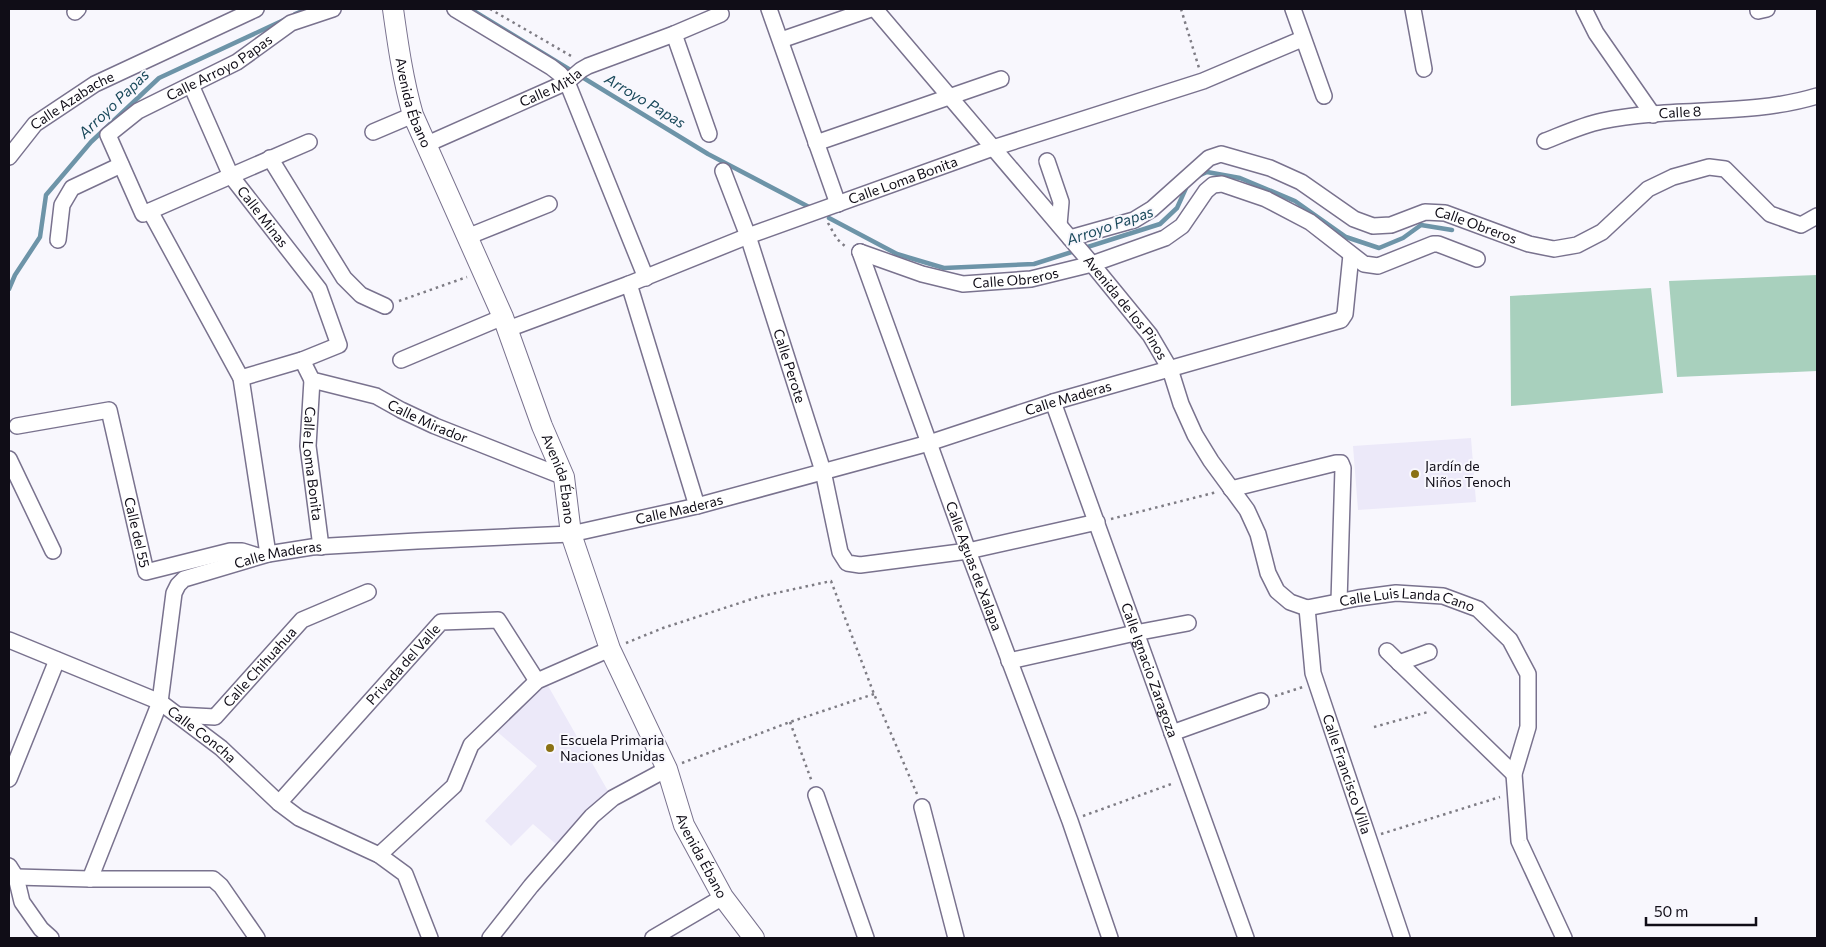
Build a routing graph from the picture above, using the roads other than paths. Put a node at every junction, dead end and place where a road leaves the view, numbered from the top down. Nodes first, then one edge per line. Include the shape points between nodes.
1 (256, 9) edge
2 (333, 9) edge
3 (394, 9) edge
4 (455, 9) edge
5 (769, 9) edge
6 (873, 9) edge
7 (1293, 9) edge
8 (1413, 9) edge
9 (1584, 9) edge
10 (721, 14) dead end
11 (223, 15) edge
12 (674, 34) junction
13 (1302, 39) junction
14 (781, 40) junction
15 (1424, 69) dead end
16 (577, 73) junction
17 (1001, 79) dead end
18 (191, 85) junction
19 (1324, 96) dead end
20 (1817, 96) edge
21 (949, 97) junction
22 (413, 115) junction
23 (1653, 115) junction
24 (373, 132) dead end
25 (709, 134) dead end
26 (1545, 141) dead end
27 (310, 142) dead end
28 (816, 142) junction
29 (425, 144) junction
30 (993, 148) junction
31 (9, 157) edge
32 (270, 158) junction
33 (1048, 161) dead end
34 (121, 165) junction
35 (723, 171) dead end
36 (231, 176) junction
37 (549, 204) dead end
38 (838, 204) junction
39 (147, 212) junction
40 (1817, 216) edge
41 (1059, 225) junction
42 (748, 236) junction
43 (467, 237) junction
44 (58, 240) dead end
45 (1073, 242) junction
46 (860, 252) joint
47 (1351, 255) junction
48 (1477, 259) dead end
49 (1089, 261) junction
50 (646, 278) junction
51 (629, 284) junction
52 (385, 306) road end
53 (505, 323) junction
54 (302, 360) junction
55 (401, 360) dead end
56 (1170, 368) junction
57 (241, 378) junction
58 (312, 380) junction
59 (1053, 402) junction
60 (17, 426) dead end
61 (929, 443) junction
62 (9, 459) edge
63 (823, 471) junction
64 (564, 477) junction
65 (1231, 489) junction
66 (697, 506) junction
67 (1097, 522) junction
68 (571, 534) junction
69 (321, 547) junction
70 (52, 551) dead end
71 (968, 551) junction
72 (263, 555) junction
73 (368, 592) dead end
74 (1339, 602) junction
75 (1307, 608) junction
76 (1188, 623) dead end
77 (1135, 633) junction
78 (9, 640) edge
79 (610, 650) junction
80 (1387, 651) dead end
81 (1429, 652) dead end
82 (58, 660) junction
83 (1009, 661) junction
84 (1399, 663) junction
85 (537, 681) junction
86 (1261, 701) road end
87 (160, 702) junction
88 (177, 715) junction
89 (1172, 733) junction
90 (667, 769) junction
91 (1514, 774) junction
92 (9, 779) edge
93 (816, 796) road end
94 (279, 803) junction
95 (922, 807) road end
96 (379, 855) junction
97 (12, 872) edge
98 (90, 879) junction
99 (722, 897) junction
100 (51, 938) edge
101 (257, 938) edge
102 (430, 938) edge
103 (490, 938) edge
104 (653, 938) edge
105 (754, 938) edge
106 (866, 938) edge
107 (956, 938) edge
108 (1110, 938) edge
109 (1246, 938) edge
110 (1402, 938) edge
111 (1564, 938) edge

1 - 11 street, Calle Azabache
2 - 18 street, Calle Arroyo Papas via 290,23 237,62
3 - 22 main road, Avenida Ébano via 402,72
4 - 16 street via 551,67
5 - 14 street
6 - 14 street
6 - 21 street, Avenida de los Pinos
7 - 13 street
8 - 15 street
9 - 23 street via 1596,33
10 - 12 street, Calle Mitla
11 - 31 street, Calle Azabache via 95,84 36,124
12 - 16 street, Calle Mitla
12 - 25 street
13 - 19 street
13 - 30 street, Calle Loma Bonita via 1203,81
14 - 28 street
16 - 29 street, Calle Mitla
16 - 50 street
17 - 21 street
18 - 34 street, Calle Arroyo Papas via 138,111 108,135
18 - 36 street, Calle Minas
20 - 23 street, Calle 8 via 1765,107
21 - 28 street
21 - 30 street, Avenida de los Pinos
22 - 24 street
22 - 29 main road, Avenida Ébano
23 - 26 street, Calle 8 via 1602,121
27 - 32 street
28 - 38 street
29 - 43 main road, Avenida Ébano
30 - 38 street, Calle Loma Bonita
30 - 41 street, Avenida de los Pinos
32 - 36 street
32 - 52 street via 344,278 361,295
33 - 41 street via 1061,202
34 - 39 street
34 - 44 street via 72,188 62,205
35 - 42 street, Calle Perote
36 - 39 street
36 - 54 street, Calle Minas via 319,289 339,345
37 - 43 street
38 - 42 street, Calle Loma Bonita
39 - 57 street
40 - 45 street, Calle Obreros via 1801,225 1770,214 1726,169 1709,167 1673,177 1648,190 1602,232 1577,245 1554,248 1529,244 1445,213 1425,212 1391,225 1373,226 1354,219 1301,182 1270,168 1221,154 1209,158 1152,209 1134,220
41 - 45 street, Avenida de los Pinos
42 - 50 street, Calle Loma Bonita
42 - 63 street, Calle Perote
43 - 53 main road, Avenida Ébano
45 - 49 street, Avenida de los Pinos
46 - 49 street, Calle Obreros via 922,274 963,284 1031,279
46 - 61 street, Calle Aguas de Xalapa
47 - 48 street, Calle Obreros via 1364,264 1378,266 1438,244
47 - 49 street, Calle Obreros via 1310,222 1266,199 1222,184 1206,191 1182,226 1165,238
47 - 56 street, Calle Maderas via 1345,314 1341,320
49 - 56 street, Avenida de los Pinos via 1150,335
50 - 51 street, Calle Loma Bonita
51 - 53 street, Calle Loma Bonita
51 - 66 street
53 - 55 street, Calle Loma Bonita
53 - 64 main road, Avenida Ébano
54 - 57 street
54 - 58 street
56 - 59 street, Calle Maderas
56 - 65 street, Avenida de los Pinos via 1195,435
57 - 72 street
58 - 64 street, Calle Mirador via 376,396 435,426
58 - 69 street, Calle Loma Bonita via 308,446
59 - 61 street, Calle Maderas
59 - 67 street, Calle Ignacio Zaragoza
60 - 72 street, Calle del 55 via 109,410 146,572 230,551
61 - 63 street, Calle Maderas
61 - 71 street, Calle Aguas de Xalapa
62 - 70 street
63 - 66 street, Calle Maderas
63 - 71 street, Calle Perote via 840,552 848,563 860,565
64 - 68 main road, Avenida Ébano
65 - 74 street via 1341,463
65 - 75 street, Avenida de los Pinos via 1247,510 1258,534 1268,573 1277,591 1290,602
66 - 68 street, Calle Maderas
67 - 71 street
67 - 77 street, Calle Ignacio Zaragoza
68 - 69 street, Calle Maderas
68 - 79 main road, Avenida Ébano
69 - 72 street, Calle Maderas
71 - 83 street, Calle Aguas de Xalapa
72 - 87 street, Calle Maderas via 184,579 178,585 174,593
73 - 88 street, Calle Chihuahua via 302,620 215,718
74 - 75 street, Calle Luis Landa Cano
74 - 91 street, Calle Luis Landa Cano via 1396,593 1443,596 1478,609 1510,640 1528,674 1528,727
75 - 110 street, Calle Francisco Villa via 1313,673
76 - 77 street
77 - 83 street
77 - 89 street, Calle Ignacio Zaragoza
78 - 82 street, Calle Concha
79 - 85 street
79 - 90 main road, Avenida Ébano
80 - 84 street
81 - 84 street
82 - 87 street, Calle Concha
82 - 92 street
83 - 108 street, Calle Aguas de Xalapa
84 - 91 street
85 - 94 street, Privada del Valle via 498,620 441,622
85 - 96 street via 471,745 454,786
86 - 89 street
87 - 88 street, Calle Concha
87 - 98 street
88 - 94 street, Calle Concha via 221,748
89 - 109 street, Calle Ignacio Zaragoza
90 - 99 main road, Avenida Ébano via 684,825
90 - 103 street via 613,798 592,816
91 - 111 street, Calle Luis Landa Cano via 1520,841
93 - 106 street
94 - 96 street, Calle Concha via 299,818
95 - 107 street
96 - 102 street, Calle Concha via 405,874
97 - 98 street
97 - 100 street via 22,902
98 - 101 street via 213,879
99 - 104 street
99 - 105 main road, Avenida Ébano

